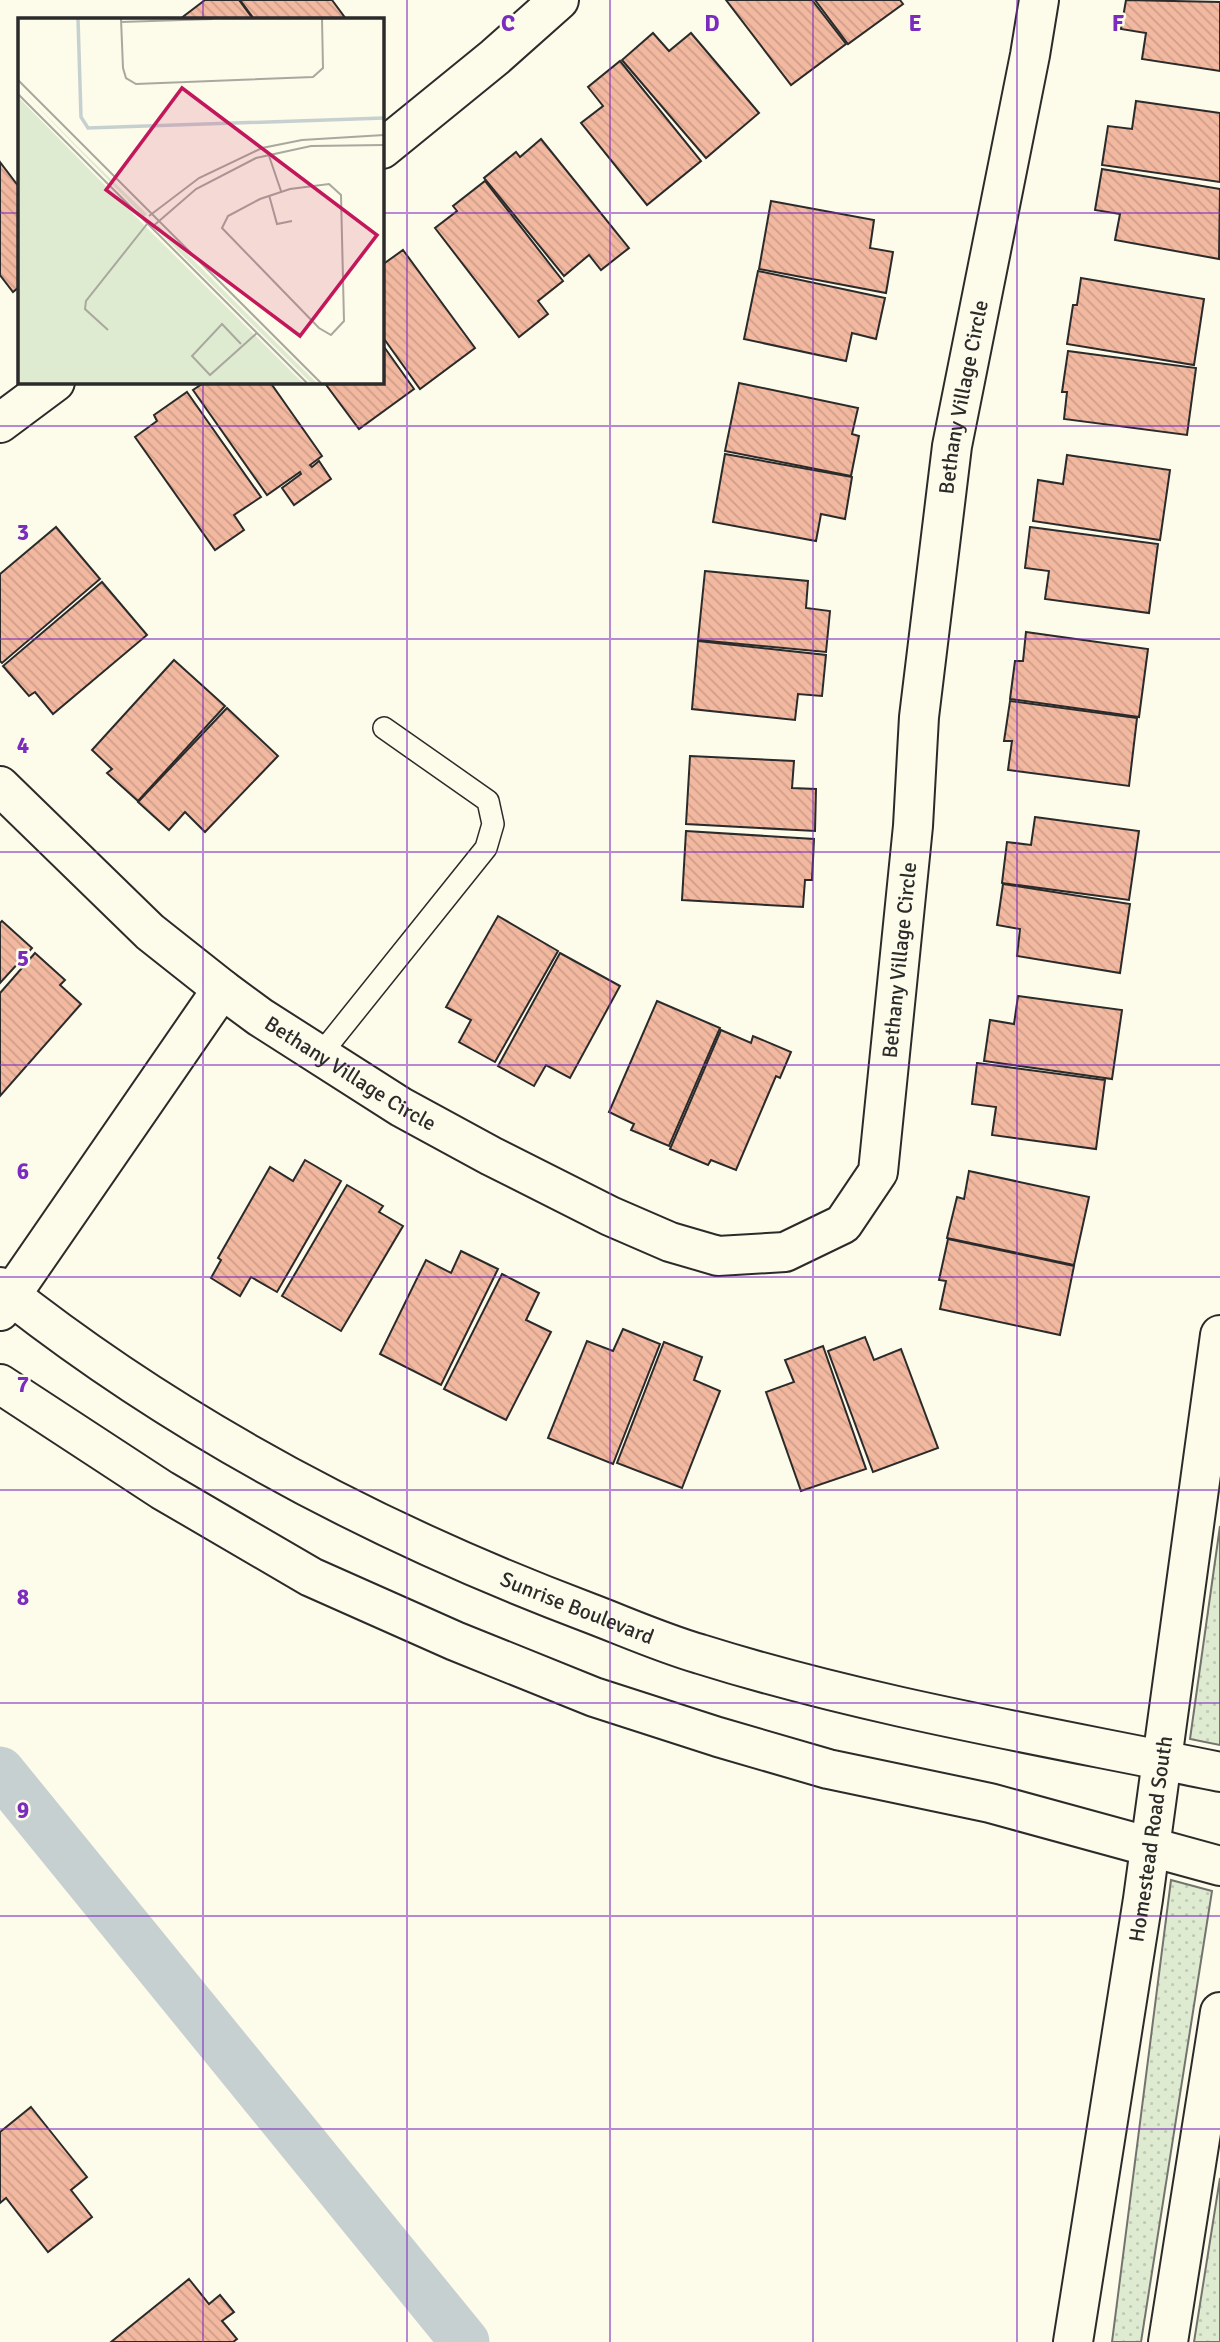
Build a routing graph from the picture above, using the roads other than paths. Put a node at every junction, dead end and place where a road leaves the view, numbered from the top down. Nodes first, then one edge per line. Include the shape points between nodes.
1 (559, 0) edge
2 (1039, 0) edge
3 (383, 148) edge
4 (54, 383) edge
5 (0, 422) edge
6 (384, 728) dead end
7 (0, 786) edge
8 (222, 989) junction
9 (320, 1055) junction
10 (4, 1298) edge
11 (1220, 1335) edge
12 (0, 1384) edge
13 (1162, 1760) junction
14 (1220, 1772) edge
15 (1149, 1846) junction
16 (1220, 1866) edge
17 (1220, 2012) edge
18 (1073, 2342) edge
19 (1168, 2342) edge

1 - 3 street
2 - 9 street, Bethany Village Circle via 953,446 919,717 914,826 878,1172 850,1214 843,1224 785,1252 718,1256 670,1242 491,1156 401,1107
4 - 5 street
6 - 9 lane via 488,801 493,824 486,848
7 - 8 street, Bethany Village Circle via 150,932
8 - 9 street, Bethany Village Circle
8 - 10 street
10 - 13 street, Sunrise Boulevard via 191,1420 337,1502 501,1579 698,1654 805,1684
11 - 13 street, Homestead Road South
12 - 15 street via 162,1490 311,1577 594,1697 828,1769 990,1803
13 - 14 street, Sunrise Boulevard
13 - 15 street, Homestead Road South
15 - 16 street
15 - 18 street, Homestead Road South
17 - 19 street

